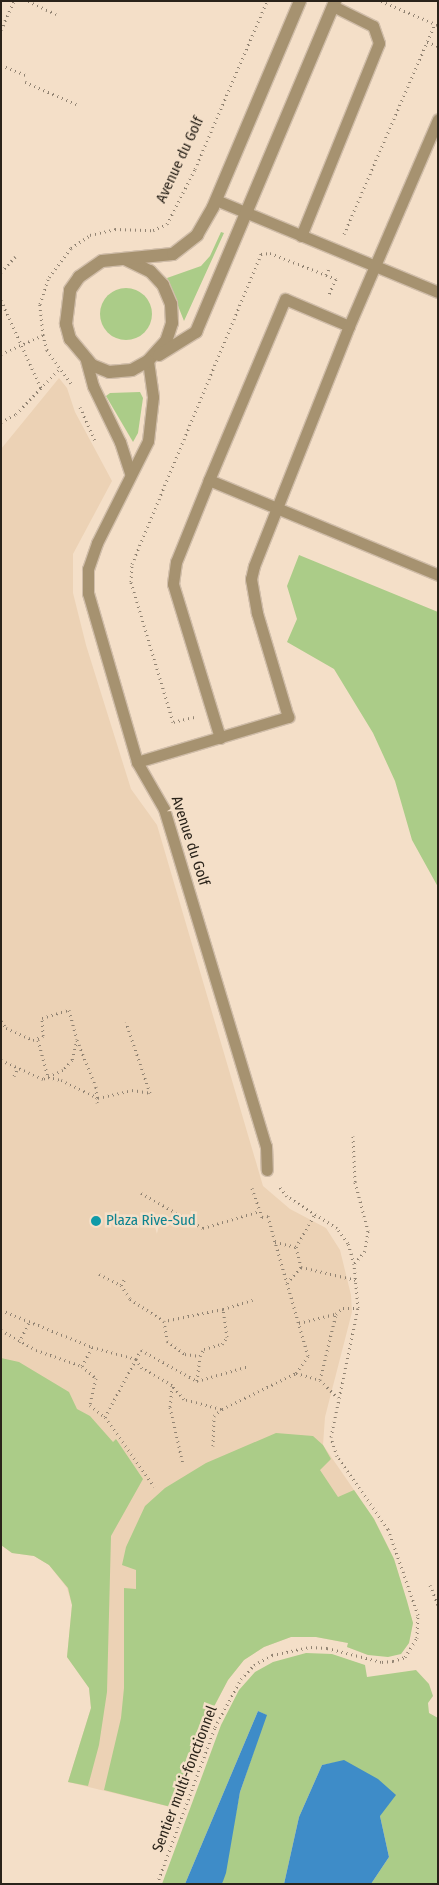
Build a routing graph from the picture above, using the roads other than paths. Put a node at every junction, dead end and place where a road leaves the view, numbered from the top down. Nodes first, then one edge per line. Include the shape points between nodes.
1 (300, 1) edge
2 (334, 4) edge
3 (438, 119) edge
4 (216, 200) junction
5 (248, 213) junction
6 (301, 236) junction
7 (125, 259) junction
8 (374, 266) junction
9 (438, 292) edge
10 (349, 326) junction
11 (86, 360) junction
12 (148, 362) junction
13 (130, 472) junction
14 (209, 480) junction
15 (275, 506) junction
16 (438, 575) edge
17 (220, 738) junction
18 (137, 762) junction
19 (267, 1170) dead end

1 - 4 street
2 - 5 street
2 - 6 lane via 373,26 380,43
3 - 8 lane
4 - 5 lane
4 - 7 street via 204,224 183,249 166,256
5 - 6 lane
5 - 12 street via 196,332
6 - 8 lane
7 - 11 street via 102,261 90,267 70,290 66,324 70,339
7 - 12 street via 141,265 158,278 171,304 172,323 166,341
8 - 9 lane
8 - 10 lane
10 - 14 lane via 285,300
10 - 15 lane
11 - 12 street via 98,369 118,372
11 - 13 lane via 93,386 120,442
12 - 13 lane, Avenue du Golf via 153,397 148,441
13 - 18 lane, Avenue du Golf via 97,543 87,580
14 - 15 lane
14 - 17 lane via 176,562 173,584
15 - 16 lane
15 - 17 lane via 252,579 257,614 288,717
17 - 18 lane
18 - 19 lane, Avenue du Golf via 164,809 266,1146

